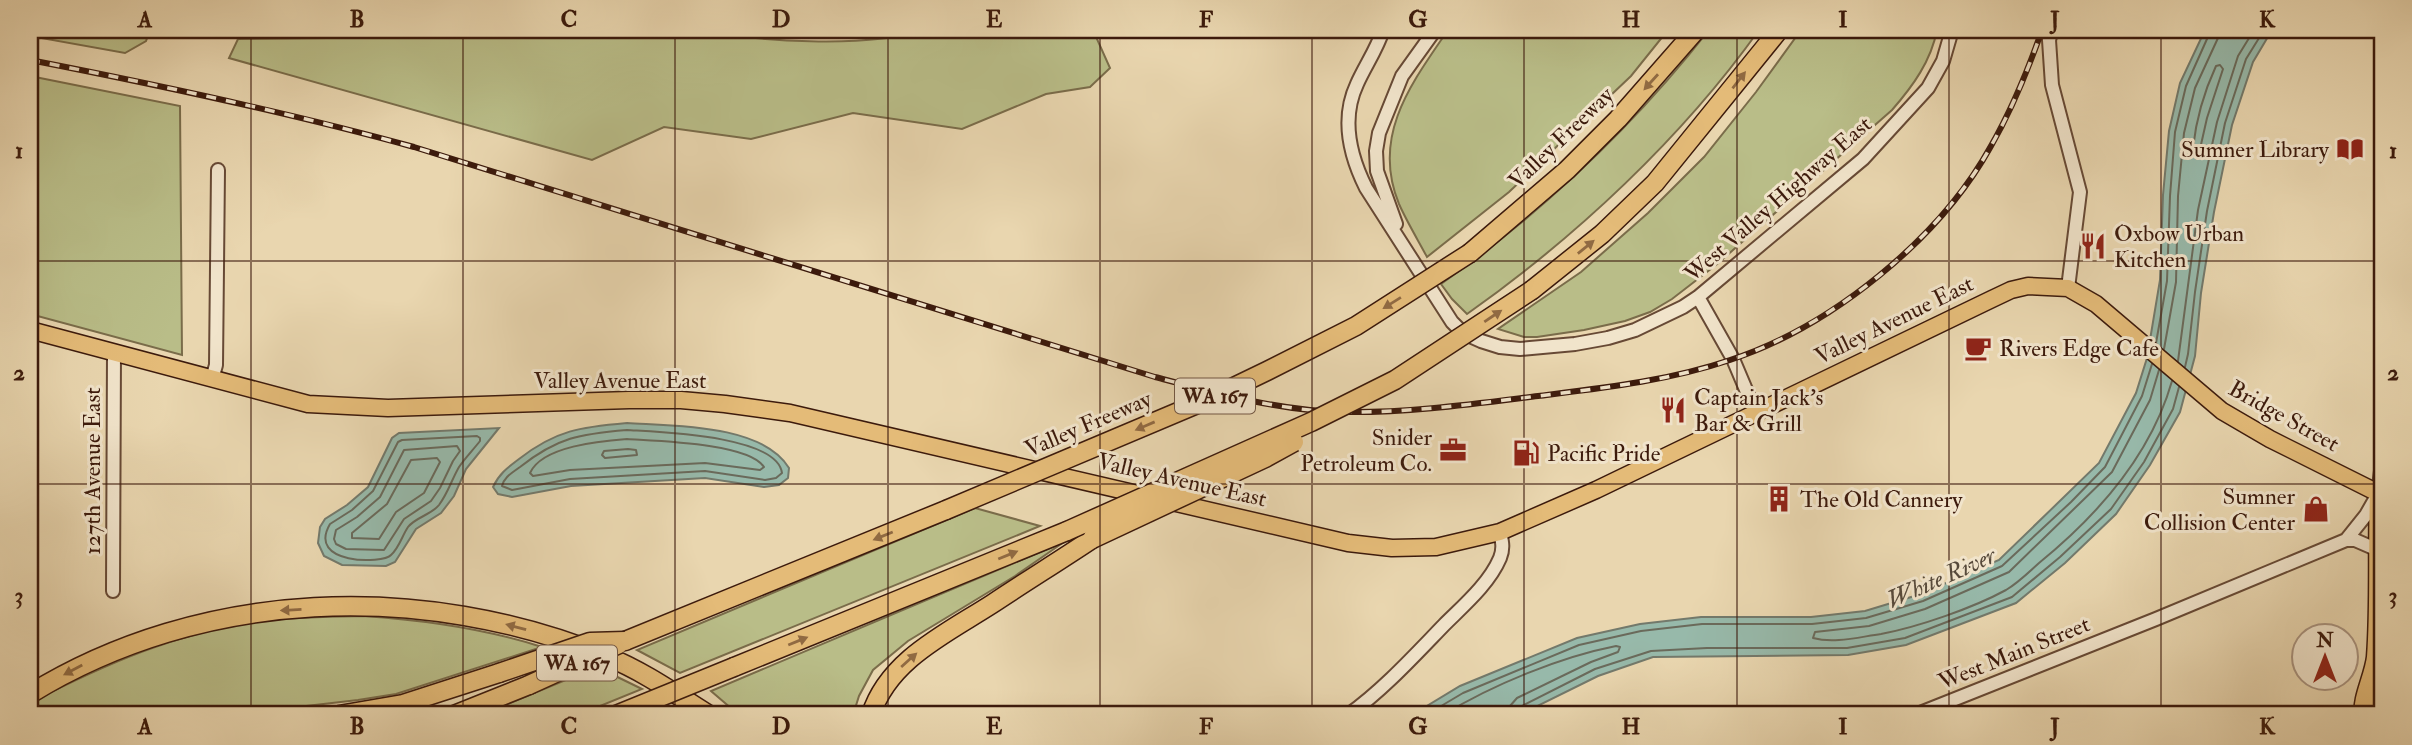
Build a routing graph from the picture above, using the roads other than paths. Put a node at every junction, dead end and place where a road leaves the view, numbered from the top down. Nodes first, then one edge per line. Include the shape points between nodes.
1 (779, 30) edge
2 (794, 30) edge
3 (827, 30) edge
4 (845, 30) edge
5 (1383, 30) edge
6 (1435, 30) edge
7 (1696, 30) edge
8 (1779, 30) edge
9 (1952, 30) edge
10 (2052, 30) edge
11 (218, 170) dead end
12 (1407, 250) junction
13 (2068, 288) junction
14 (1698, 298) junction
15 (30, 330) edge
16 (114, 352) junction
17 (212, 379) junction
18 (1395, 380) junction
19 (1755, 411) junction
20 (2382, 463) edge
21 (2380, 494) edge
22 (1500, 532) junction
23 (2346, 540) junction
24 (2378, 550) junction
25 (113, 591) dead end
26 (625, 641) junction
27 (2382, 692) edge
28 (30, 694) edge
29 (339, 715) edge
30 (454, 715) edge
31 (616, 715) edge
32 (709, 715) edge
33 (871, 715) edge
34 (1348, 715) edge
35 (1680, 715) edge
36 (1914, 715) edge
37 (2363, 715) edge
38 (2372, 715) edge

1 - 2 street
3 - 4 street
5 - 12 street via 1354,91 1349,141 1366,188
6 - 12 street via 1395,91 1377,142 1381,186
7 -> 26 highway, Valley Freeway / WA 167, bridge via 1567,170 1470,253 1356,326 1209,399
18 -> 8 highway, WA 167, bridge via 1532,290 1602,234 1655,183
9 - 14 street, West Valley Highway East via 1943,61 1928,88 1863,159
10 - 13 street via 2052,85 2080,192
11 - 17 street via 216,365
12 - 14 street, West Valley Highway East via 1452,323 1463,333 1500,347 1574,344 1635,330
13 - 19 main road, Valley Avenue East via 2011,290
13 - 21 main road, Bridge Street via 2107,313 2222,411
14 - 19 street via 1733,359
15 - 16 main road, Valley Avenue East
16 - 17 main road, Valley Avenue East
16 - 25 street, 127th Avenue East
17 - 22 main road, Valley Avenue East via 309,404 341,407 629,400 725,404 881,432 1357,544 1436,547
31 -> 18 highway, WA 167, bridge via 1067,531
33 -> 18 highway, bridge via 885,686 923,648 1093,539 1265,458
19 - 22 main road, Valley Avenue East
20 - 21 street
21 - 23 street, West Main Street
21 - 24 main road
22 - 34 street via 1501,554 1488,577 1398,672
23 - 24 street
23 - 36 street, West Main Street
24 - 37 main road via 2374,668 2361,706
26 - 29 highway, bridge via 590,642 403,704
26 - 30 highway, Valley Freeway / WA 167, bridge
27 - 38 main road
32 -> 28 highway via 611,658 573,644 472,616 365,605 212,620 91,661
35 - 36 street, West Main Street

